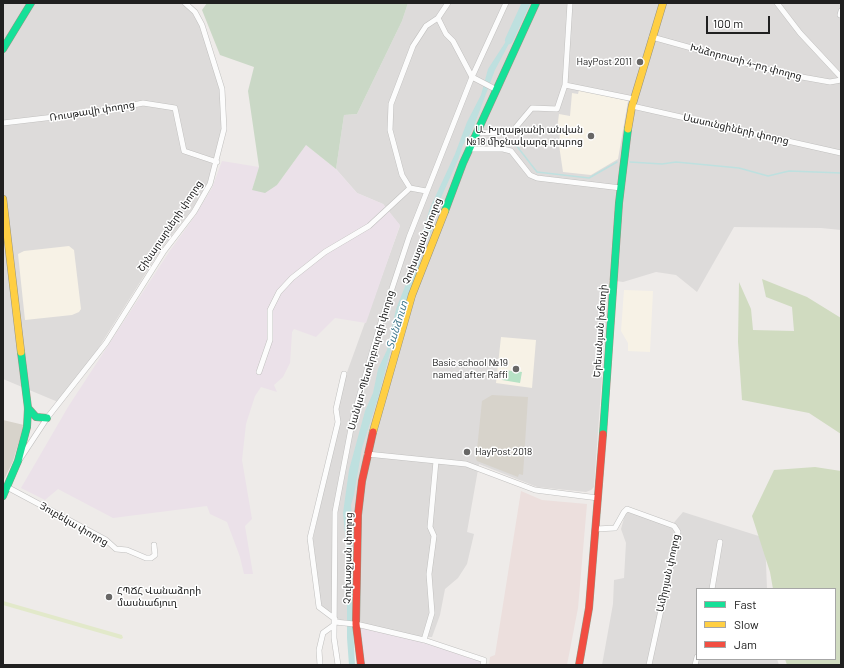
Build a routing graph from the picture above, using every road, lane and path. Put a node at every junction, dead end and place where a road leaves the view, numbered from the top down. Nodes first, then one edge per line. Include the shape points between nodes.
1 (31, 3) edge
2 (185, 3) edge
3 (448, 3) edge
4 (506, 3) edge
5 (536, 3) edge
6 (570, 3) edge
7 (663, 3) edge
8 (777, 3) edge
9 (438, 18) junction
10 (652, 37) junction
11 (3, 49) edge
12 (472, 77) junction
13 (841, 79) edge
14 (565, 85) junction
15 (494, 88) junction
16 (633, 102) junction
17 (3, 123) edge
18 (476, 133) junction
19 (469, 149) junction
20 (841, 152) edge
21 (217, 162) junction
22 (410, 188) junction
23 (620, 188) junction
24 (426, 191) junction
25 (3, 199) edge
26 (4, 218) edge
27 (259, 372) dead end
28 (344, 374) dead end
29 (28, 408) junction
30 (47, 418) junction
31 (367, 454) junction
32 (18, 461) junction
33 (436, 461) junction
34 (7, 487) junction
35 (3, 496) edge
36 (598, 498) junction
37 (596, 529) junction
38 (720, 542) dead end
39 (154, 545) dead end
40 (712, 588) edge
41 (335, 622) junction
42 (355, 624) junction
43 (424, 640) junction
44 (320, 665) edge
45 (338, 665) edge
46 (361, 665) edge
47 (483, 665) edge
48 (578, 665) edge
49 (648, 665) edge

1 - 11 main road
2 - 21 street, Շինարարների փողոց via 195,12 202,25 222,89 224,129
3 - 9 street
4 - 12 street, Սանկտ-Պետերբուրգի փողոց
5 - 15 main road, Չուխաջյան փողոց
6 - 14 street
7 - 10 main road, Երեւանյան խճուղի
8 - 13 street
9 - 12 street
9 - 22 street via 426,26 413,46 391,104 390,130 393,147 402,175
10 - 13 street, Խնձորուտի 4-րդ փողոց via 785,74 830,82
10 - 16 main road, Երեւանյան խճուղի
12 - 15 street
12 - 24 street, Սանկտ-Պետերբուրգի փողոց
14 - 16 street, Սասունցիների փողոց
14 - 18 street via 557,108 532,108 514,132
15 - 18 main road, Չուխաջյան փողոց
16 - 20 street, Սասունցիների փողոց
16 - 23 main road, Երեւանյան խճուղի
17 - 21 street, Ռուսթավի փողոց via 105,111 143,103 175,108 184,151
18 - 19 main road, Չուխաջյան փողոց
19 - 23 street via 511,151 530,175 537,178
19 - 31 main road, Չուխաջյան փողոց via 412,295
21 - 30 street, Շինարարների փողոց via 210,184 194,212 164,251 106,343
22 - 24 street
22 - 27 street via 369,226 324,252 279,292 270,310 270,340
23 - 36 main road, Երեւանյան խճուղի
24 - 41 street, Սանկտ-Պետերբուրգի փողոց via 408,237 353,418 335,512
25 - 26 main road
26 - 29 main road
28 - 41 street via 336,409 338,422 310,538 319,607
29 - 30 main road via 36,417
29 - 32 main road via 27,426
30 - 32 street, Շինարարների փողոց
31 - 33 street
31 - 42 main road, Չուխաջյան փողոց via 358,515
32 - 34 main road
33 - 36 street via 466,464 535,490
33 - 43 street via 430,527 434,536 429,574 432,613
34 - 35 main road
34 - 39 street, Յուբեկա փողոց via 106,540 116,549 151,558 155,555
36 - 37 main road, Երեւանյան խճուղի
37 - 48 main road, Երեւանյան խճուղի via 589,608
37 - 49 street, Ամիրյան փողոց via 615,528 628,509 674,526 678,532
38 - 40 street
41 - 42 street
41 - 44 street via 323,633 318,650
41 - 45 street, Սանկտ-Պետերբուրգի փողոց via 334,638
42 - 43 street
42 - 46 main road, Չուխաջյան փողոց
43 - 47 street via 484,660

